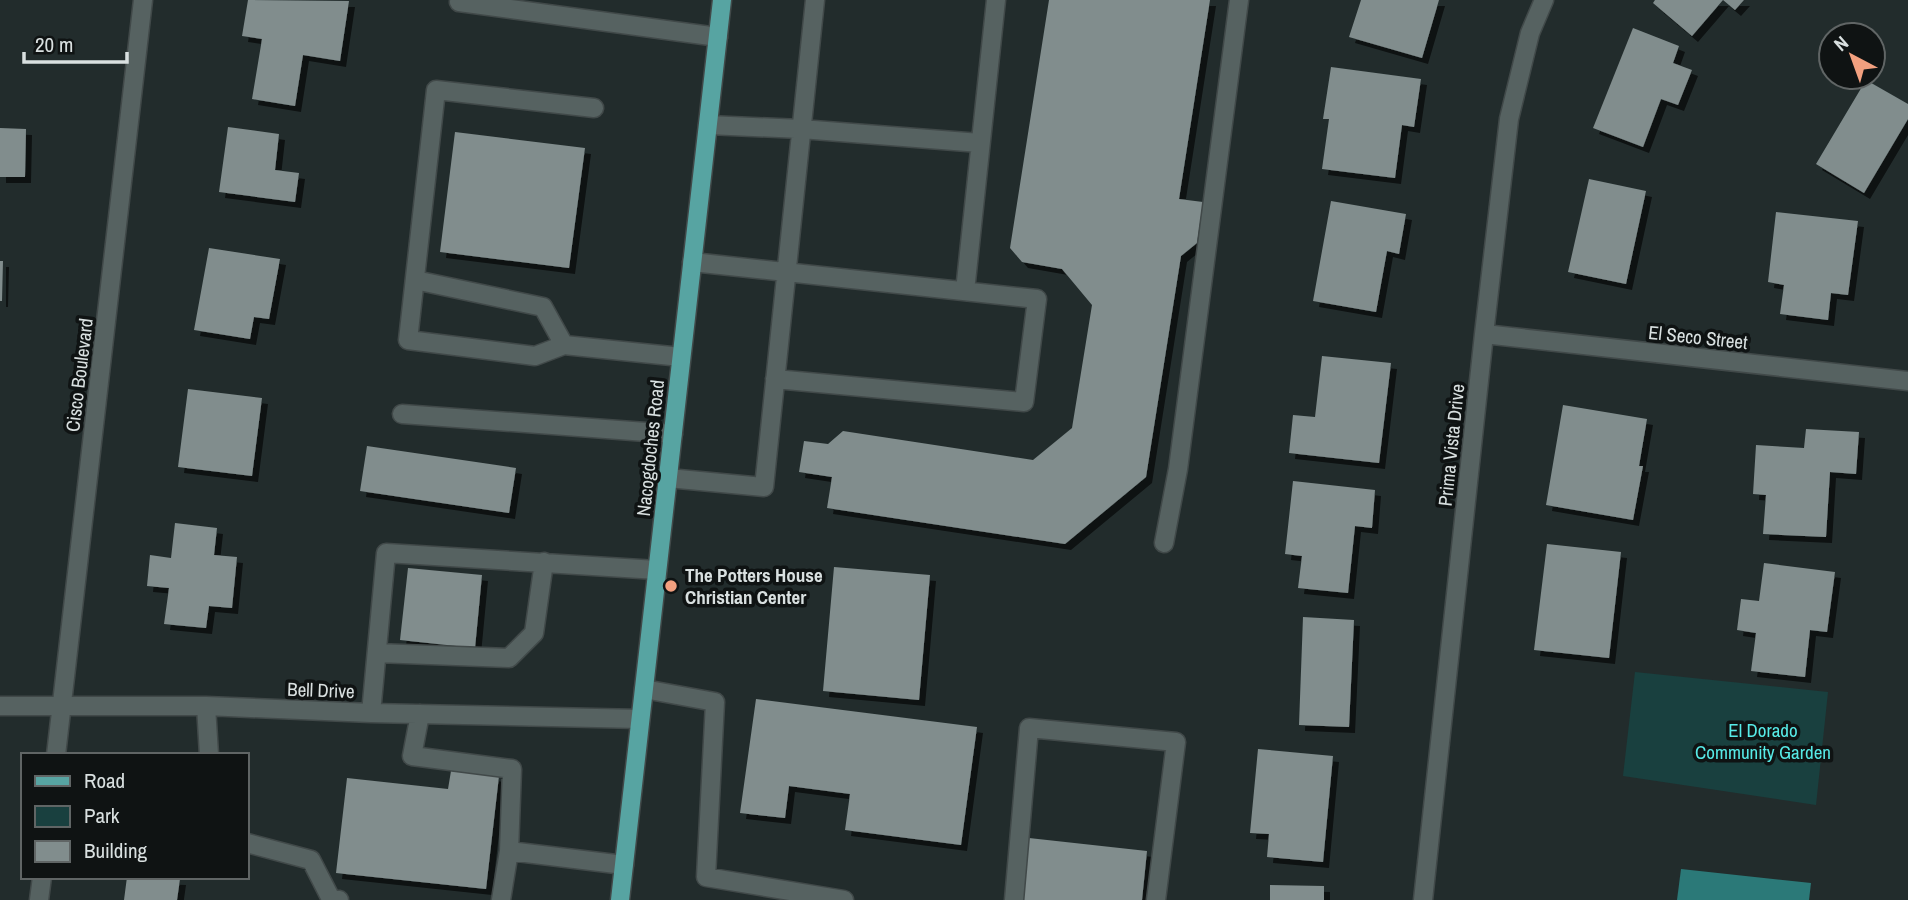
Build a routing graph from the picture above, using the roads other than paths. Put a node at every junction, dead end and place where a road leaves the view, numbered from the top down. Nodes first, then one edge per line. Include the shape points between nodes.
1 (143, 0) edge
2 (460, 0) edge
3 (722, 0) edge
4 (815, 0) edge
5 (996, 0) edge
6 (1239, 0) edge
7 (1544, 0) edge
8 (718, 37) junction
9 (594, 108) dead end
10 (708, 125) junction
11 (801, 129) junction
12 (981, 144) junction
13 (692, 262) junction
14 (786, 271) junction
15 (415, 280) junction
16 (965, 291) junction
17 (1484, 334) junction
18 (564, 345) junction
19 (681, 357) junction
20 (775, 379) junction
21 (1908, 381) edge
22 (402, 414) dead end
23 (673, 434) junction
24 (668, 478) junction
25 (1164, 543) dead end
26 (544, 562) junction
27 (657, 569) junction
28 (377, 653) junction
29 (644, 689) junction
30 (0, 706) edge
31 (61, 706) junction
32 (206, 706) junction
33 (371, 713) junction
34 (420, 714) junction
35 (640, 719) junction
36 (56, 753) edge
37 (209, 753) edge
38 (248, 843) edge
39 (509, 851) junction
40 (624, 865) junction
41 (42, 879) edge
42 (39, 900) edge
43 (339, 900) edge
44 (501, 900) edge
45 (620, 900) edge
46 (844, 900) edge
47 (1014, 900) edge
48 (1156, 900) edge
49 (1423, 900) edge

1 - 31 street, Cisco Boulevard
2 - 8 street
3 - 8 main road, Nacogdoches Road
4 - 11 street
5 - 12 street
6 - 25 street via 1180,456
7 - 17 street, Prima Vista Drive via 1530,33 1509,119
8 - 10 main road, Nacogdoches Road
9 - 15 street via 436,90
10 - 11 street
10 - 13 main road, Nacogdoches Road
11 - 12 street
11 - 14 street
12 - 16 street
13 - 14 street
13 - 19 main road, Nacogdoches Road
14 - 16 street
14 - 20 street
15 - 18 street via 544,307
15 - 18 street via 408,340 535,356
16 - 20 street via 1037,299 1024,402
17 - 21 street, El Seco Street
17 - 49 street, Prima Vista Drive
18 - 19 street
19 - 23 main road, Nacogdoches Road
20 - 24 street via 764,487
22 - 23 street
23 - 24 main road, Nacogdoches Road
24 - 27 main road, Nacogdoches Road
26 - 27 street
26 - 28 street via 534,633 509,657
26 - 28 street via 387,553
27 - 29 main road, Nacogdoches Road
28 - 33 street
29 - 35 main road, Nacogdoches Road
29 - 46 street via 715,702 706,877
30 - 31 street, Bell Drive
31 - 32 street, Bell Drive
31 - 36 street, Cisco Boulevard
32 - 33 street, Bell Drive
32 - 37 street
33 - 34 street, Bell Drive
34 - 35 street, Bell Drive
34 - 39 street via 412,756 512,769
35 - 40 main road, Nacogdoches Road
38 - 43 street via 310,860 331,900
39 - 40 street
39 - 44 street
40 - 45 main road, Nacogdoches Road
41 - 42 street
47 - 48 street via 1029,727 1176,742

